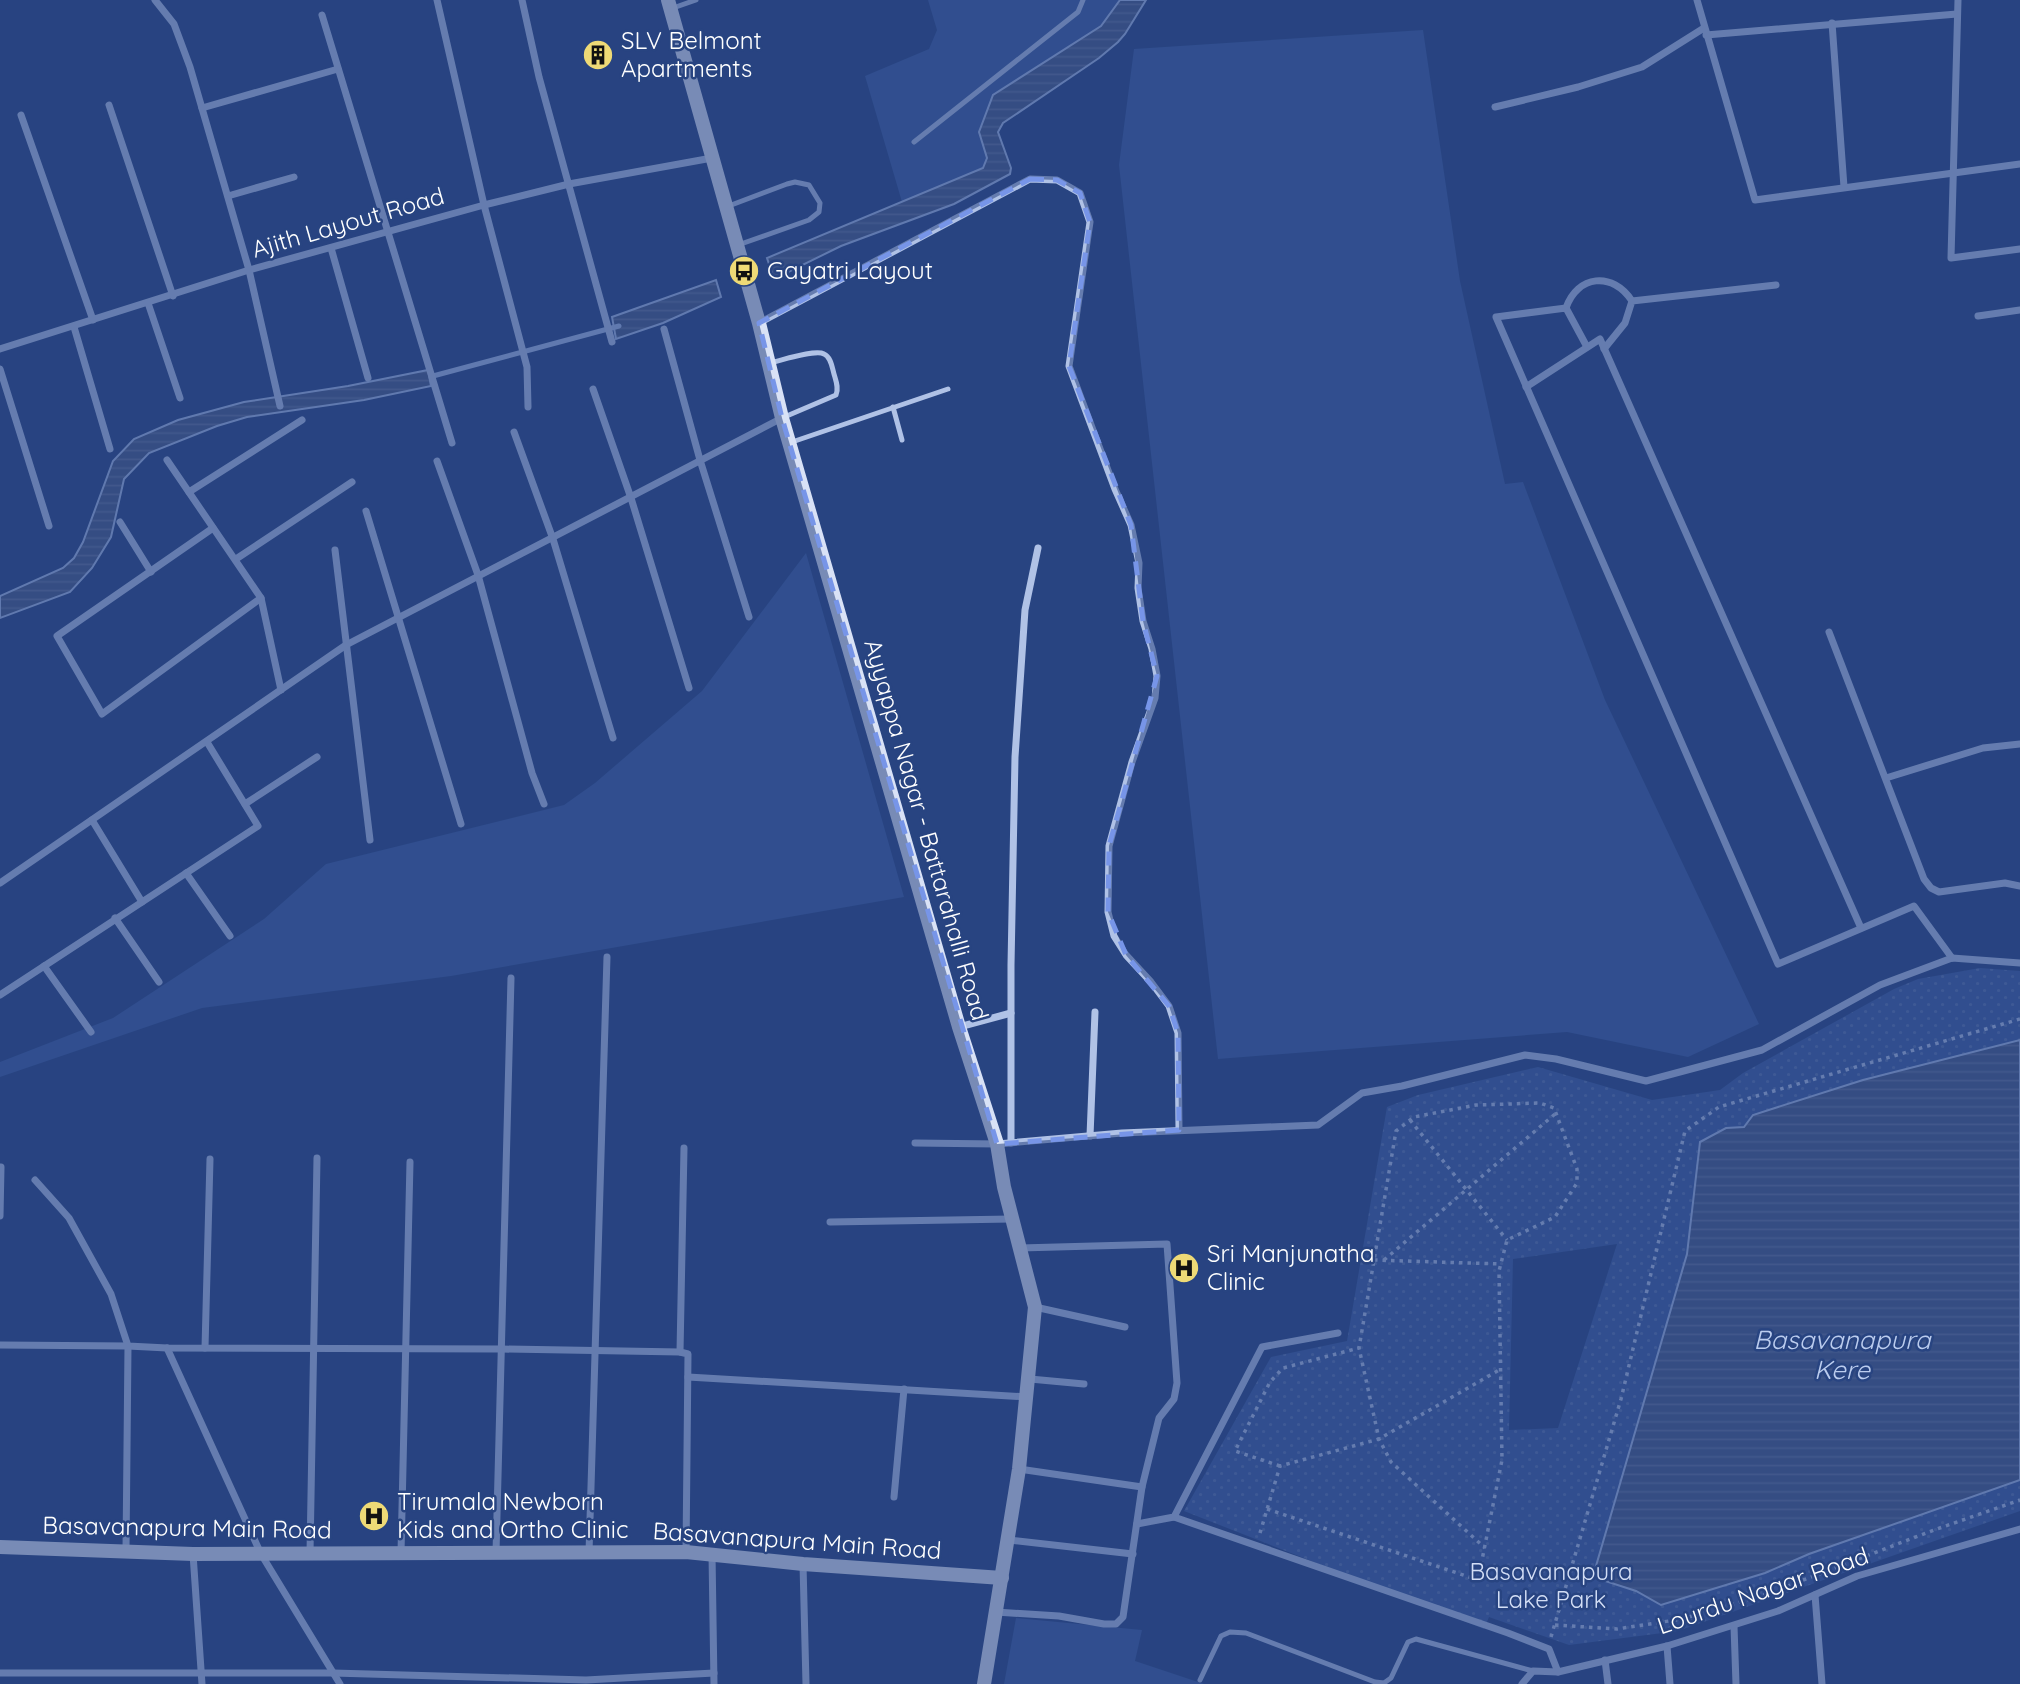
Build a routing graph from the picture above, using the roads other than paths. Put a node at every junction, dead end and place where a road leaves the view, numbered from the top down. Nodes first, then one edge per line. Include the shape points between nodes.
1 (155, 0) edge
2 (437, 0) edge
3 (522, 0) edge
4 (696, 0) edge
5 (1083, 0) edge
6 (1697, 0) edge
7 (1958, 0) edge
8 (669, 4) edge
9 (322, 15) dead end
10 (1957, 15) junction
11 (1832, 23) junction
12 (1705, 32) junction
13 (338, 69) junction
14 (108, 105) dead end
15 (1495, 107) dead end
16 (202, 108) junction
17 (21, 116) dead end
18 (914, 142) dead end
19 (712, 158) junction
20 (2020, 164) edge
21 (1951, 173) junction
22 (293, 177) dead end
23 (569, 184) junction
24 (1844, 187) junction
25 (228, 196) junction
26 (484, 205) junction
27 (726, 207) junction
28 (388, 233) junction
29 (737, 246) junction
30 (331, 248) junction
31 (2020, 249) edge
32 (249, 270) junction
33 (1776, 285) dead end
34 (173, 296) junction
35 (1632, 301) junction
36 (148, 303) junction
37 (1566, 308) junction
38 (2020, 310) edge
39 (1978, 316) dead end
40 (93, 320) junction
41 (760, 323) junction
42 (74, 327) junction
43 (664, 329) dead end
44 (612, 342) dead end
45 (1587, 348) junction
46 (0, 349) edge
47 (1604, 349) junction
48 (769, 363) junction
49 (0, 369) edge
50 (368, 378) dead end
51 (1526, 387) junction
52 (593, 389) dead end
53 (948, 389) dead end
54 (180, 398) dead end
55 (280, 406) dead end
56 (527, 407) dead end
57 (893, 407) junction
58 (782, 418) junction
59 (302, 420) dead end
60 (514, 432) dead end
61 (902, 440) dead end
62 (452, 443) dead end
63 (789, 443) junction
64 (110, 449) dead end
65 (167, 460) dead end
66 (700, 460) junction
67 (437, 461) dead end
68 (352, 482) dead end
69 (189, 492) junction
70 (632, 498) junction
71 (366, 511) dead end
72 (120, 522) dead end
73 (49, 526) dead end
74 (213, 528) junction
75 (553, 539) junction
76 (1038, 548) dead end
77 (335, 550) dead end
78 (236, 559) junction
79 (151, 572) junction
80 (478, 575) junction
81 (261, 598) junction
82 (398, 616) junction
83 (749, 617) dead end
84 (1829, 632) dead end
85 (346, 645) junction
86 (689, 688) dead end
87 (281, 690) junction
88 (613, 738) dead end
89 (207, 742) junction
90 (2020, 744) edge
91 (317, 757) dead end
92 (1885, 778) junction
93 (244, 804) junction
94 (544, 804) dead end
95 (92, 820) junction
96 (461, 824) dead end
97 (370, 840) dead end
98 (186, 873) junction
99 (0, 883) edge
100 (2020, 886) edge
101 (142, 902) junction
102 (115, 918) junction
103 (1861, 928) junction
104 (230, 936) dead end
105 (607, 957) dead end
106 (1952, 958) junction
107 (2020, 963) edge
108 (44, 966) junction
109 (511, 978) dead end
110 (159, 982) dead end
111 (0, 995) edge
112 (1095, 1012) dead end
113 (1011, 1013) junction
114 (958, 1027) junction
115 (91, 1032) dead end
116 (1179, 1130) junction
117 (1090, 1136) junction
118 (915, 1143) dead end
119 (1004, 1144) junction
120 (684, 1148) dead end
121 (317, 1158) dead end
122 (209, 1159) dead end
123 (410, 1162) dead end
124 (1, 1167) edge
125 (35, 1180) dead end
126 (0, 1216) edge
127 (1013, 1219) junction
128 (830, 1222) dead end
129 (1020, 1248) junction
130 (1035, 1307) junction
131 (1125, 1327) dead end
132 (1338, 1332) dead end
133 (0, 1345) edge
134 (128, 1346) junction
135 (167, 1348) junction
136 (205, 1348) junction
137 (314, 1348) junction
138 (406, 1349) junction
139 (502, 1349) junction
140 (595, 1350) junction
141 (680, 1352) junction
142 (688, 1377) junction
143 (1030, 1379) junction
144 (1084, 1384) dead end
145 (904, 1389) junction
146 (1027, 1397) junction
147 (1019, 1469) junction
148 (1142, 1487) junction
149 (894, 1497) dead end
150 (1174, 1517) junction
151 (1137, 1524) junction
152 (2020, 1529) edge
153 (1009, 1540) junction
154 (0, 1547) edge
155 (126, 1550) junction
156 (686, 1552) junction
157 (589, 1553) junction
158 (712, 1553) junction
159 (193, 1554) junction
160 (261, 1554) junction
161 (310, 1554) junction
162 (401, 1554) junction
163 (496, 1554) junction
164 (1133, 1554) junction
165 (803, 1564) junction
166 (1002, 1578) junction
167 (1815, 1595) junction
168 (996, 1612) junction
169 (1734, 1626) junction
170 (1667, 1646) junction
171 (1605, 1660) junction
172 (1533, 1671) junction
173 (1558, 1672) junction
174 (0, 1673) edge
175 (201, 1673) junction
176 (333, 1673) junction
177 (714, 1673) junction
178 (1200, 1680) dead end
179 (202, 1684) edge
180 (340, 1684) edge
181 (714, 1684) edge
182 (806, 1684) edge
183 (984, 1684) edge
184 (1522, 1684) edge
185 (1608, 1684) edge
186 (1670, 1684) edge
187 (1736, 1684) edge
188 (1822, 1684) edge

1 - 16 street via 174,24
2 - 26 street
3 - 23 street
4 - 8 lane
5 - 18 lane via 1078,12
6 - 12 street
7 - 10 street
8 - 19 main road, Ayyappa Nagar - Battarahalli Road
9 - 13 street
10 - 11 street
10 - 21 street
11 - 12 street
11 - 24 street
12 - 15 street via 1642,67
12 - 24 street via 1755,200
13 - 16 street
13 - 28 street
14 - 34 street
16 - 25 street
17 - 40 street
19 - 23 street, Ajith Layout Road
19 - 27 main road, Ayyappa Nagar - Battarahalli Road
20 - 21 street
21 - 24 street
21 - 31 street via 1951,258
22 - 25 street
23 - 26 street, Ajith Layout Road
23 - 44 street
25 - 32 street
26 - 28 street, Ajith Layout Road
26 - 56 street via 527,366
27 - 29 main road, Ayyappa Nagar - Battarahalli Road
27 - 29 lane via 795,182 809,185 820,203 819,212 810,220
28 - 30 street, Ajith Layout Road
28 - 62 street
29 - 41 main road, Ayyappa Nagar - Battarahalli Road
30 - 32 street, Ajith Layout Road
30 - 50 street
32 - 34 street, Ajith Layout Road
32 - 55 street
33 - 35 street
34 - 36 street, Ajith Layout Road
35 - 37 street via 1614,284 1598,281 1580,286
35 - 47 street via 1625,323
36 - 40 street, Ajith Layout Road
36 - 54 street
37 - 45 street
37 - 51 street via 1496,317
38 - 39 street
40 - 42 street, Ajith Layout Road
41 - 48 main road, Ayyappa Nagar - Battarahalli Road
41 - 116 street via 1030,179 1057,180 1080,193 1090,222 1069,366 1132,525 1143,621 1157,676 1156,698 1132,762 1109,846 1108,912 1114,936 1169,1006 1178,1033
42 - 46 street, Ajith Layout Road
42 - 64 street
43 - 66 street
45 - 47 street via 1600,339
45 - 51 street
47 - 103 street
48 - 58 main road, Ayyappa Nagar - Battarahalli Road
48 - 58 lane via 822,353 828,357 836,381 836,395
49 - 73 street
51 - 103 street via 1778,964
52 - 70 street
53 - 57 lane
57 - 61 lane
57 - 63 lane
58 - 63 main road, Ayyappa Nagar - Battarahalli Road
58 - 66 street
59 - 69 street
60 - 75 street
63 - 114 main road, Ayyappa Nagar - Battarahalli Road
65 - 69 street
66 - 70 street
66 - 83 street
67 - 80 street
68 - 78 street
69 - 74 street
70 - 75 street
70 - 86 street
71 - 82 street
72 - 79 street
74 - 78 street
74 - 79 street
75 - 80 street
75 - 88 street
76 - 113 street via 1025,610 1015,757
77 - 85 street
78 - 81 street
79 - 81 street via 57,636 102,714
80 - 82 street
80 - 94 street
81 - 87 street
82 - 85 street
82 - 96 street
84 - 92 street
85 - 87 street
85 - 97 street
87 - 89 street
89 - 93 street
89 - 95 street
90 - 92 street via 1983,748
91 - 93 street
92 - 100 street via 1931,888 1939,892 2005,883
93 - 98 street via 258,826
95 - 99 street
95 - 101 street
98 - 101 street
98 - 104 street
101 - 102 street
102 - 108 street
102 - 110 street
103 - 106 street via 1914,906
105 - 140 street
106 - 107 street
106 - 116 street via 1880,985 1762,1050 1646,1081 1525,1055 1362,1093 1318,1125
108 - 111 street
108 - 115 street
109 - 139 street
112 - 117 street
113 - 114 street
113 - 119 street
114 - 119 main road, Ayyappa Nagar - Battarahalli Road
116 - 117 street
117 - 119 street
118 - 119 street
119 - 127 main road, Ayyappa Nagar - Battarahalli Road
120 - 141 street
121 - 137 street
122 - 136 street
123 - 138 street
124 - 126 street
125 - 134 street via 75,1228 111,1294
127 - 128 street
127 - 129 main road, Ayyappa Nagar - Battarahalli Road
129 - 130 main road, Ayyappa Nagar - Battarahalli Road
129 - 148 street via 1167,1244 1177,1383 1174,1399 1159,1419
130 - 131 street
130 - 143 main road, Ayyappa Nagar - Battarahalli Road
132 - 150 street via 1262,1347
133 - 134 street
134 - 135 street
134 - 155 street
135 - 136 street
135 - 160 street
136 - 137 street
137 - 138 street
137 - 161 street
138 - 139 street
138 - 162 street
139 - 140 street
139 - 163 street
140 - 141 street
140 - 157 street
141 - 142 street via 688,1354
142 - 145 street
142 - 156 street
143 - 144 street
143 - 146 main road, Ayyappa Nagar - Battarahalli Road
145 - 146 street
145 - 149 street
146 - 147 main road, Ayyappa Nagar - Battarahalli Road
147 - 148 street
147 - 153 main road, Ayyappa Nagar - Battarahalli Road
148 - 151 street
150 - 151 street
150 - 173 street via 1549,1649
151 - 164 street
152 - 167 street, Lourdu Nagar Road via 1857,1576
153 - 164 street
153 - 166 main road, Ayyappa Nagar - Battarahalli Road
154 - 155 main road, Basavanapura Main Road
155 - 159 main road, Basavanapura Main Road
156 - 157 main road, Basavanapura Main Road
156 - 158 main road, Basavanapura Main Road
157 - 163 main road, Basavanapura Main Road
158 - 165 main road, Basavanapura Main Road
158 - 177 street
159 - 160 main road, Basavanapura Main Road
159 - 175 street
160 - 161 main road, Basavanapura Main Road
160 - 176 street
161 - 162 main road, Basavanapura Main Road
162 - 163 main road, Basavanapura Main Road
164 - 168 street via 1123,1617 1116,1624
165 - 166 main road, Basavanapura Main Road
165 - 182 street
166 - 168 main road, Ayyappa Nagar - Battarahalli Road
167 - 169 street, Lourdu Nagar Road
167 - 188 street
168 - 183 main road, Ayyappa Nagar - Battarahalli Road
169 - 170 street, Lourdu Nagar Road
169 - 187 street
170 - 171 street, Lourdu Nagar Road
170 - 186 street
171 - 173 street, Lourdu Nagar Road
171 - 185 street
172 - 173 street, Lourdu Nagar Road
172 - 178 lane via 1416,1639 1408,1642 1391,1678 1375,1682 1245,1633 1230,1632 1221,1636
172 - 184 street
174 - 175 street
175 - 176 street
175 - 179 street
176 - 177 street via 586,1680
176 - 180 street
177 - 181 street

